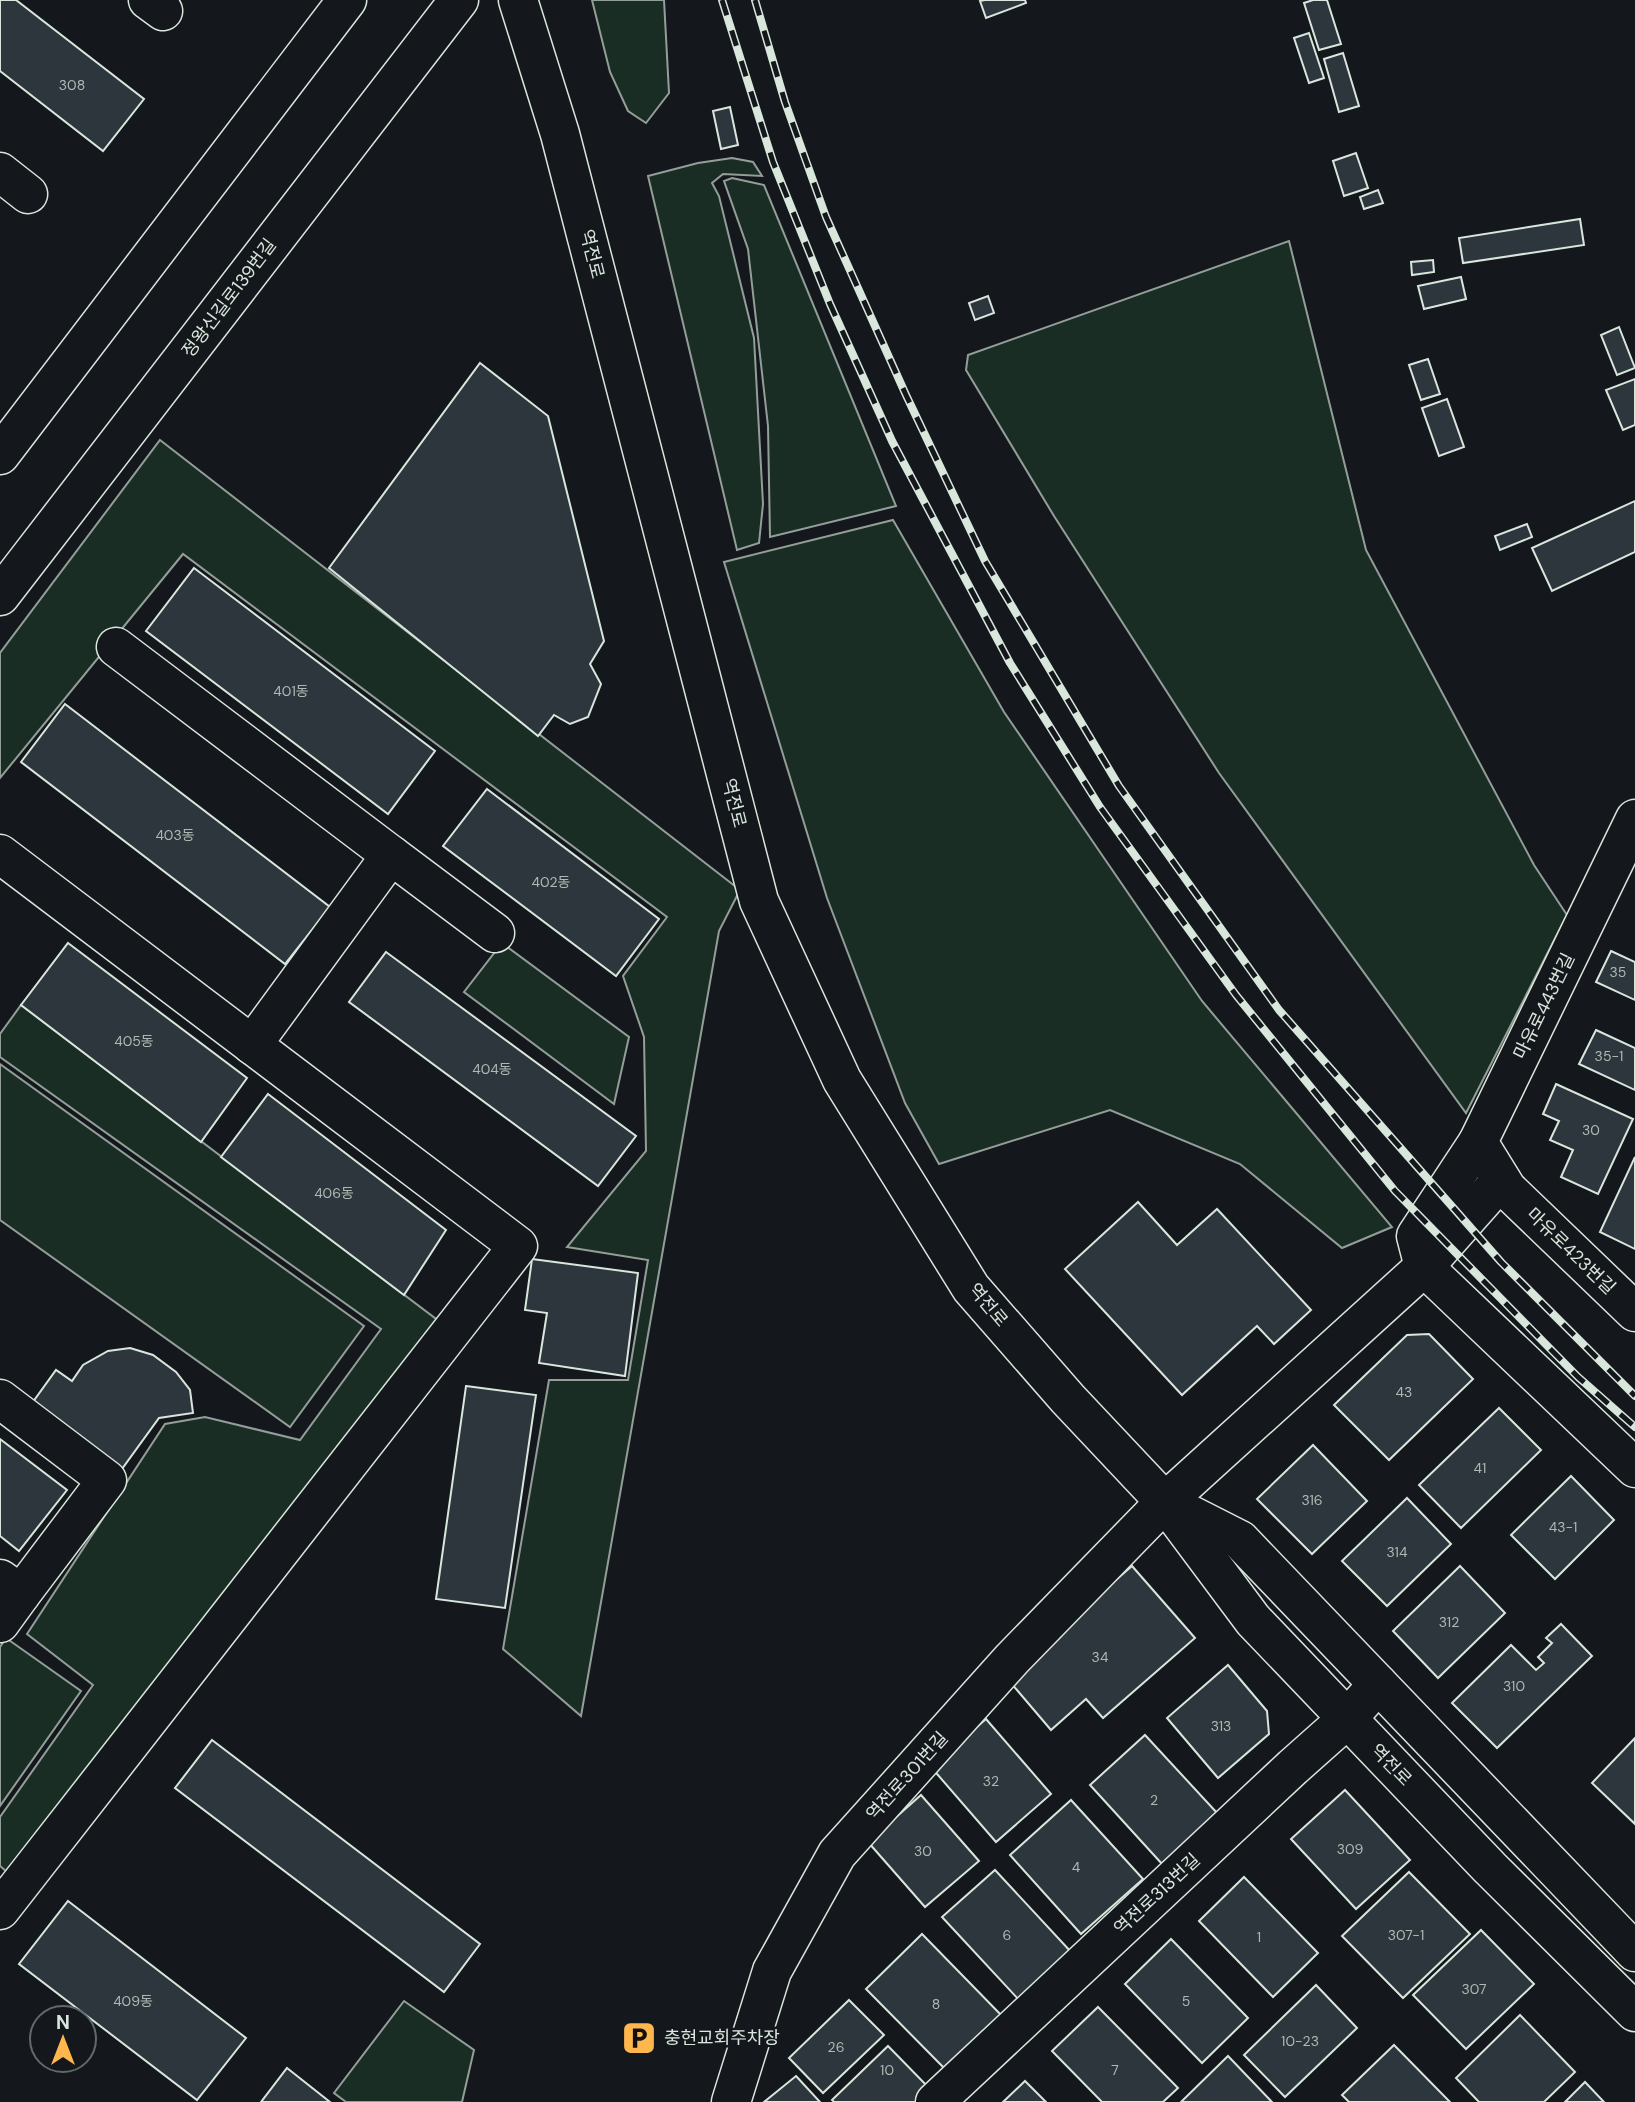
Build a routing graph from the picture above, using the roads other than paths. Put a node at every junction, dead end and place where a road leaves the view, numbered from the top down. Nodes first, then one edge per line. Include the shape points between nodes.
1 (347, 0) edge
2 (459, 0) edge
3 (518, 0) edge
4 (0, 455) edge
5 (0, 596) edge
6 (116, 646) dead end
7 (1635, 819) edge
8 (0, 854) edge
9 (391, 855) junction
10 (495, 933) dead end
11 (252, 1045) junction
12 (1478, 1142) junction
13 (1504, 1185) junction
14 (1424, 1267) junction
15 (1635, 1312) edge
16 (0, 1399) edge
17 (1635, 1468) edge
18 (1165, 1502) junction
19 (7, 1598) edge
20 (1378, 1684) junction
21 (1347, 1719) junction
22 (0, 1910) edge
23 (1635, 1952) edge
24 (1635, 2012) edge
25 (730, 2102) edge
26 (935, 2102) edge

1 - 4 street
2 - 5 street, 정왕신길로139번길
3 - 18 street, 역전로 via 561,134 759,901 842,1080 971,1288
6 - 9 street
7 - 12 street, 마유로443번길
8 - 11 street
9 - 10 street
9 - 11 street
11 - 22 street via 518,1245
12 - 13 street
12 - 14 street, 마유로443번길 via 1416,1236
13 - 14 street, 역전로301번길
13 - 15 street, 마유로423번길
14 - 17 street
14 - 18 street, 역전로301번길
16 - 19 street via 107,1480
18 - 20 street, 역전로 via 1240,1539
18 - 21 street, 역전로 via 1253,1620
18 - 25 street, 역전로301번길 via 1012,1659 837,1854 772,1971
20 - 21 street, 역전로313번길
20 - 23 street, 역전로
21 - 24 street, 역전로
21 - 26 street, 역전로313번길

